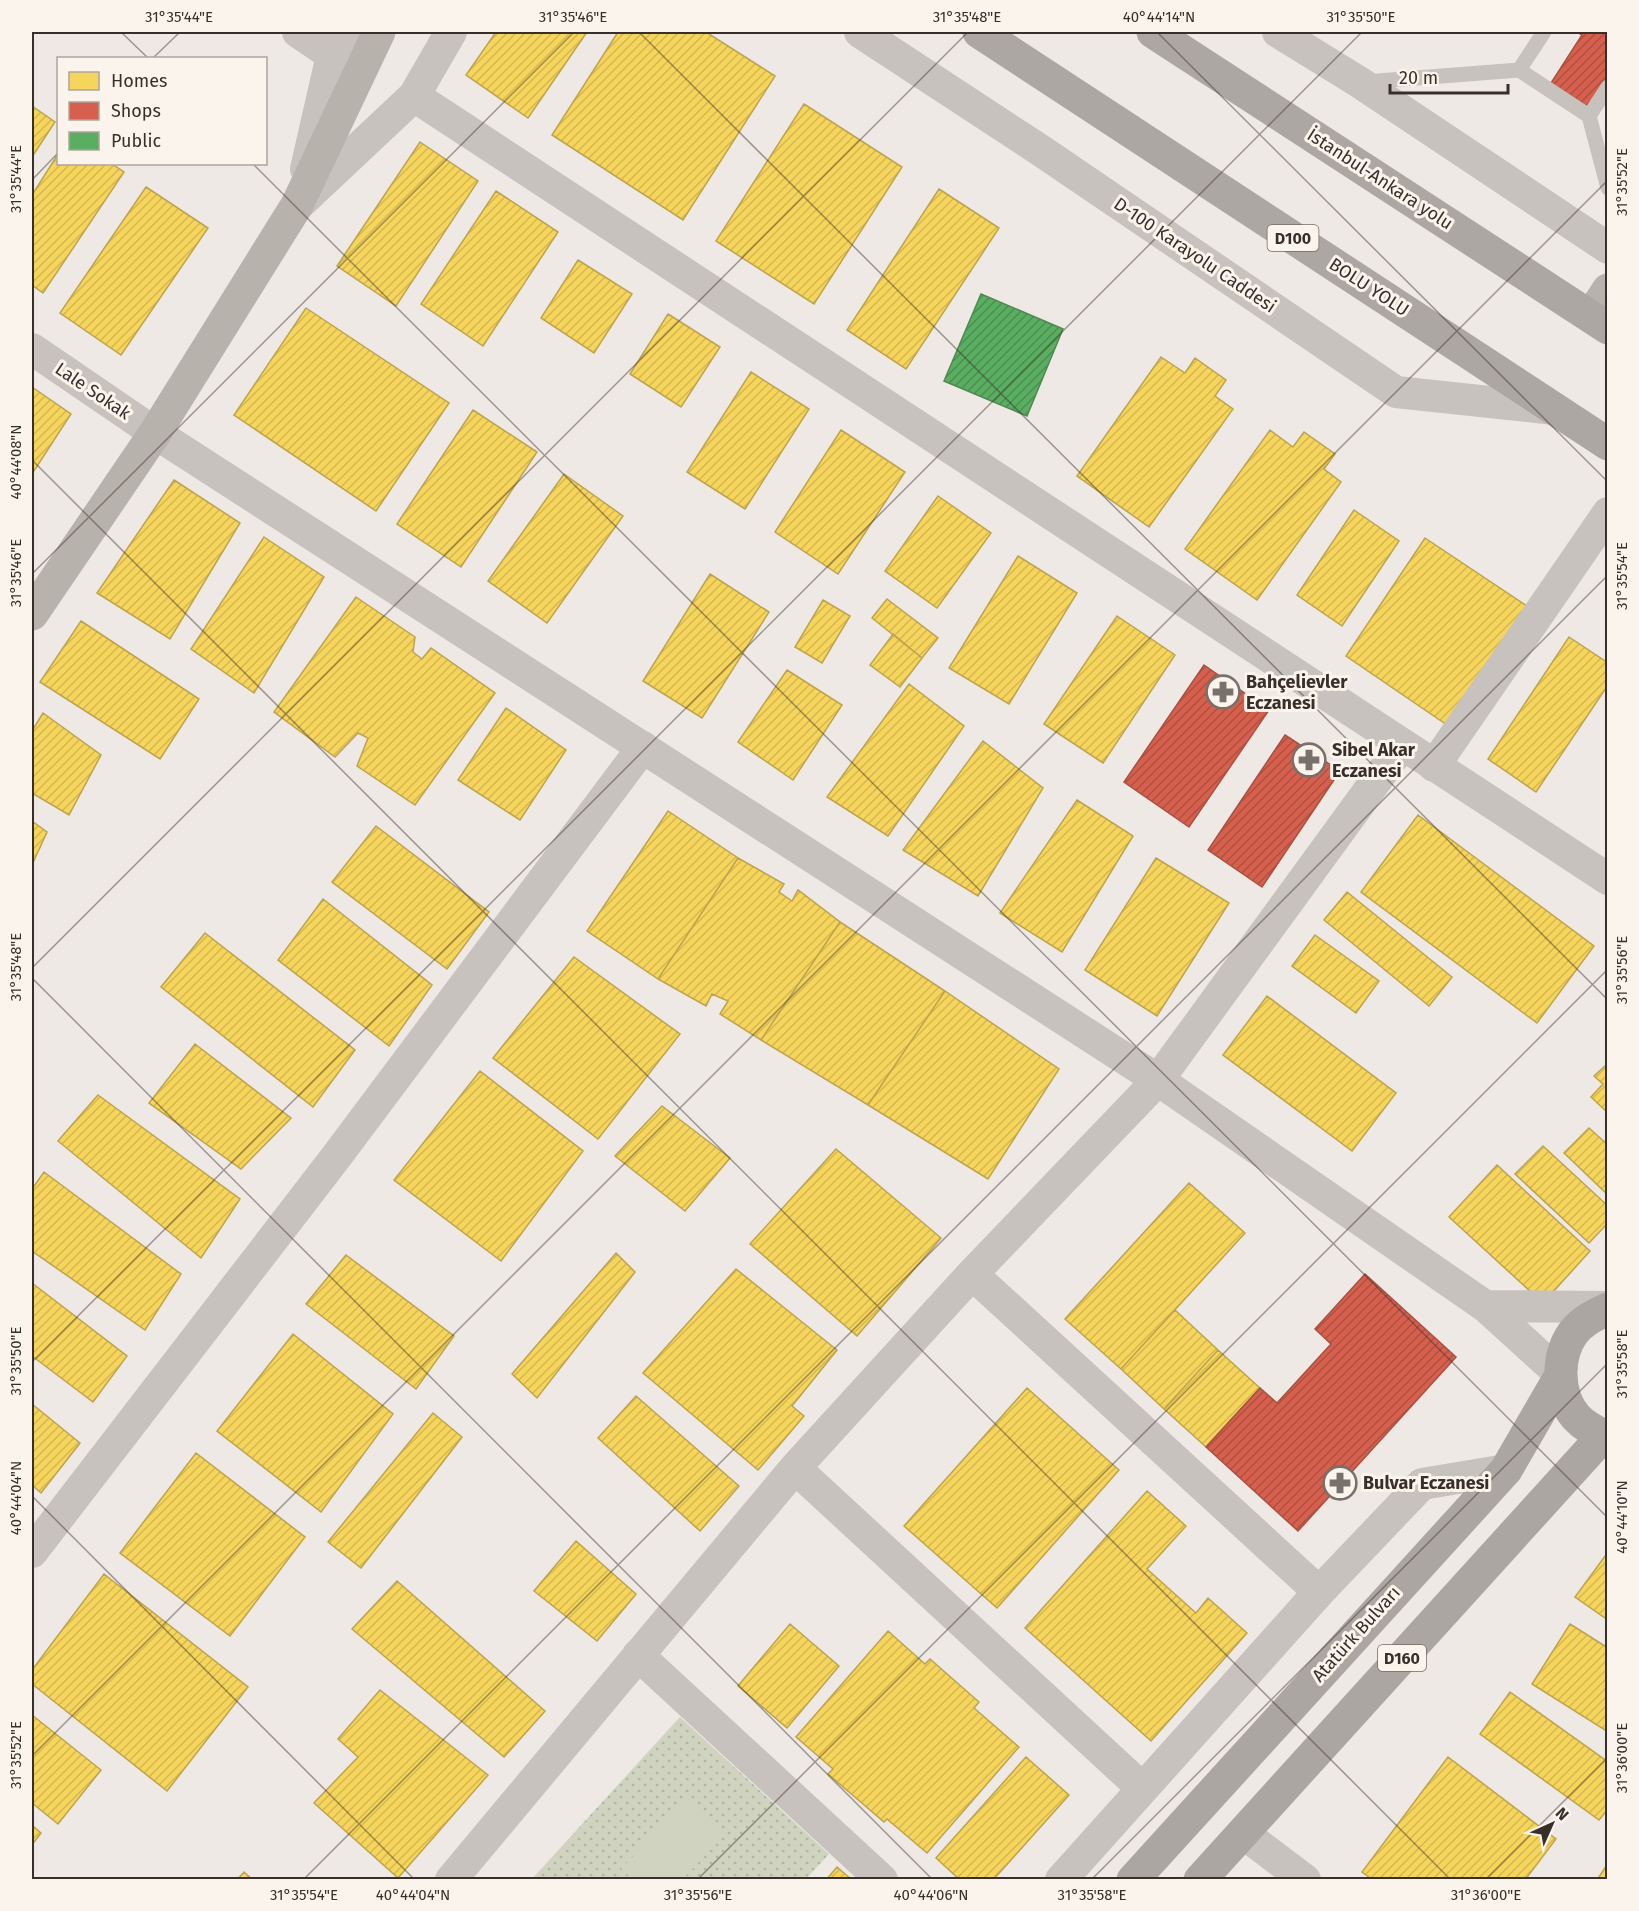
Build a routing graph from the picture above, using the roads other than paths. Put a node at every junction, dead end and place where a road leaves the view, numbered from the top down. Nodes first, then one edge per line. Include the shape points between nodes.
1 (298, 32) edge
2 (379, 32) edge
3 (451, 32) edge
4 (860, 32) edge
5 (979, 32) edge
6 (1153, 32) edge
7 (1278, 32) edge
8 (1544, 32) edge
9 (339, 43) edge
10 (1519, 70) junction
11 (1359, 82) junction
12 (1608, 87) edge
13 (414, 96) junction
14 (1589, 116) junction
15 (1608, 188) edge
16 (297, 205) junction
17 (1608, 248) edge
18 (1602, 311) edge
19 (32, 349) edge
20 (1555, 409) junction
21 (154, 433) junction
22 (1608, 444) edge
23 (1608, 513) edge
24 (32, 614) edge
25 (1402, 745) junction
26 (643, 747) junction
27 (1434, 766) junction
28 (1608, 879) edge
29 (1158, 1080) junction
30 (972, 1274) junction
31 (1485, 1306) junction
32 (1608, 1308) edge
33 (1561, 1375) junction
34 (1605, 1437) edge
35 (795, 1468) junction
36 (1506, 1470) junction
37 (32, 1551) edge
38 (1319, 1592) junction
39 (638, 1655) junction
40 (1142, 1788) junction
41 (1243, 1833) junction
42 (451, 1880) edge
43 (882, 1880) edge
44 (1061, 1880) edge
45 (1133, 1880) edge
46 (1200, 1880) edge
47 (1305, 1880) edge

1 - 9 street
2 - 16 main road
3 - 13 street
4 - 20 street, D-100 Karayolu Caddesi via 1396,392
5 - 20 highway, BOLU YOLU / D100
6 - 18 highway, İstanbul-Ankara yolu
7 - 11 street
8 - 10 lane
9 - 16 street
10 - 11 lane
10 - 14 lane
11 - 17 street
12 - 14 lane
13 - 16 street
13 - 25 street
14 - 15 lane
16 - 21 main road
19 - 21 street, Lale Sokak
20 - 22 highway, BOLU YOLU / D100
21 - 24 main road
21 - 26 street, Lale Sokak
23 - 27 street
25 - 27 street
25 - 29 street
26 - 29 street, Lale Sokak
26 - 37 street via 336,1157
27 - 28 street
29 - 30 street
29 - 31 street, Lale Sokak
30 - 35 street
30 - 38 street
31 - 32 street
31 - 33 street, Lale Sokak
32 - 33 main road, D160 via 1589,1318 1573,1334 1563,1354
33 - 34 main road, D160 via 1564,1397 1576,1416
33 - 36 main road, Atatürk Bulvarı / D160
34 - 41 main road, D160
35 - 39 street
35 - 40 street
36 - 38 street via 1422,1484
36 - 45 main road, Atatürk Bulvarı / D160
38 - 40 street
39 - 42 street
39 - 43 street
40 - 44 street
41 - 46 main road, D160
41 - 47 street

